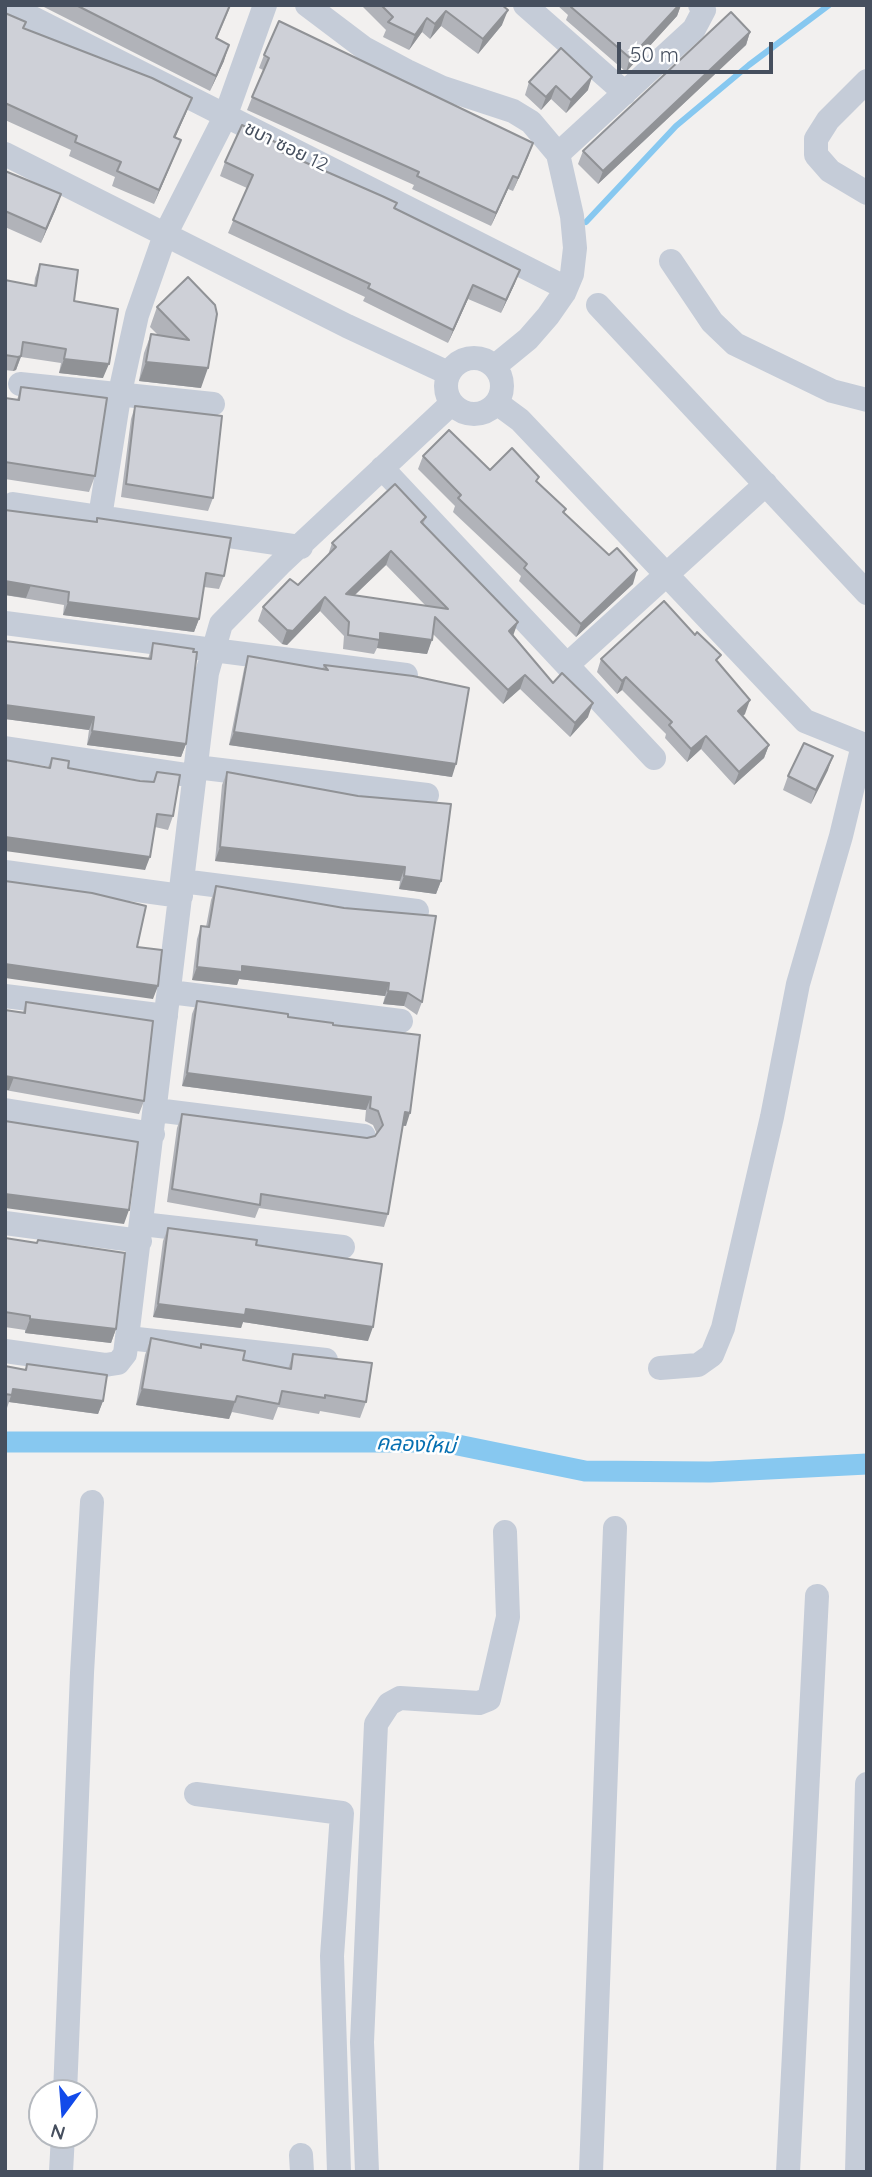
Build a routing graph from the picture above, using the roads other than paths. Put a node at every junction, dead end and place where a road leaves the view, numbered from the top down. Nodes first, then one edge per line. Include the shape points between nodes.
1 (7, 5) edge
2 (265, 5) edge
3 (307, 5) edge
4 (525, 5) edge
5 (700, 5) edge
6 (867, 81) edge
7 (625, 93) junction
8 (225, 117) junction
9 (5, 154) edge
10 (558, 154) junction
11 (867, 193) edge
12 (165, 235) junction
13 (671, 261) dead end
14 (566, 288) junction
15 (598, 305) dead end
16 (495, 366) junction
17 (447, 373) junction
18 (20, 384) edge
19 (119, 397) junction
20 (867, 400) edge
21 (497, 403) junction
22 (213, 404) dead end
23 (451, 404) junction
24 (382, 468) junction
25 (765, 484) junction
26 (13, 504) dead end
27 (100, 517) junction
28 (301, 547) junction
29 (666, 575) junction
30 (867, 593) edge
31 (5, 623) edge
32 (212, 648) junction
33 (568, 665) junction
34 (407, 675) edge
35 (865, 746) edge
36 (5, 748) edge
37 (654, 758) dead end
38 (195, 772) junction
39 (427, 795) dead end
40 (5, 872) edge
41 (181, 888) junction
42 (417, 911) edge
43 (5, 996) edge
44 (168, 1004) junction
45 (401, 1021) dead end
46 (5, 1110) edge
47 (154, 1122) junction
48 (364, 1136) edge
49 (5, 1223) edge
50 (141, 1232) junction
51 (343, 1247) dead end
52 (128, 1339) junction
53 (5, 1351) edge
54 (338, 1361) edge
55 (660, 1368) dead end
56 (92, 1502) dead end
57 (615, 1528) dead end
58 (505, 1532) dead end
59 (817, 1596) dead end
60 (867, 1784) edge
61 (196, 1794) dead end
62 (865, 1841) edge
63 (66, 2079) edge
64 (62, 2149) edge
65 (61, 2172) edge
66 (339, 2172) edge
67 (368, 2172) edge
68 (591, 2172) edge
69 (788, 2172) edge
70 (857, 2172) edge

1 - 8 street, ชบา ซอย 12
2 - 8 street
3 - 10 street via 364,48 408,71 513,111 531,122
4 - 7 street
5 - 7 street via 704,10 694,29
6 - 11 street via 828,120 816,139 816,155 830,171
7 - 10 street
8 - 12 street
8 - 14 street, ชบา ซอย 12
9 - 12 street
10 - 14 street via 575,248
12 - 17 street
12 - 19 street via 137,315
13 - 20 street via 712,322 735,344 832,391
14 - 16 street via 527,339
15 - 25 street
16 - 17 street via 484,358 470,357
16 - 21 street via 502,377
17 - 23 street via 446,394
18 - 19 street
19 - 22 street
19 - 27 street
21 - 23 street via 473,414
21 - 29 street via 520,420
23 - 24 street
24 - 28 street
24 - 33 street
25 - 29 street
25 - 30 street
26 - 27 street
27 - 28 street
28 - 32 street via 233,609
29 - 33 street
29 - 35 street via 805,721
31 - 32 street
32 - 34 street
32 - 38 street
33 - 37 street
35 - 55 street via 798,984 723,1328 712,1355 698,1365
36 - 38 street
38 - 39 street
38 - 41 street
40 - 41 street
41 - 42 street
41 - 44 street
43 - 44 street
44 - 45 street
44 - 47 street
46 - 47 street
47 - 48 street
47 - 50 street
49 - 50 street
50 - 51 street
50 - 52 street
52 - 53 street via 118,1363 105,1365
52 - 54 street
56 - 63 street
57 - 68 street
58 - 67 street via 509,1617 489,1699 480,1703 400,1698 389,1704 376,1724 362,2042
59 - 69 street
60 - 62 street
61 - 66 street via 342,1813 332,1956
62 - 70 street
64 - 65 street

